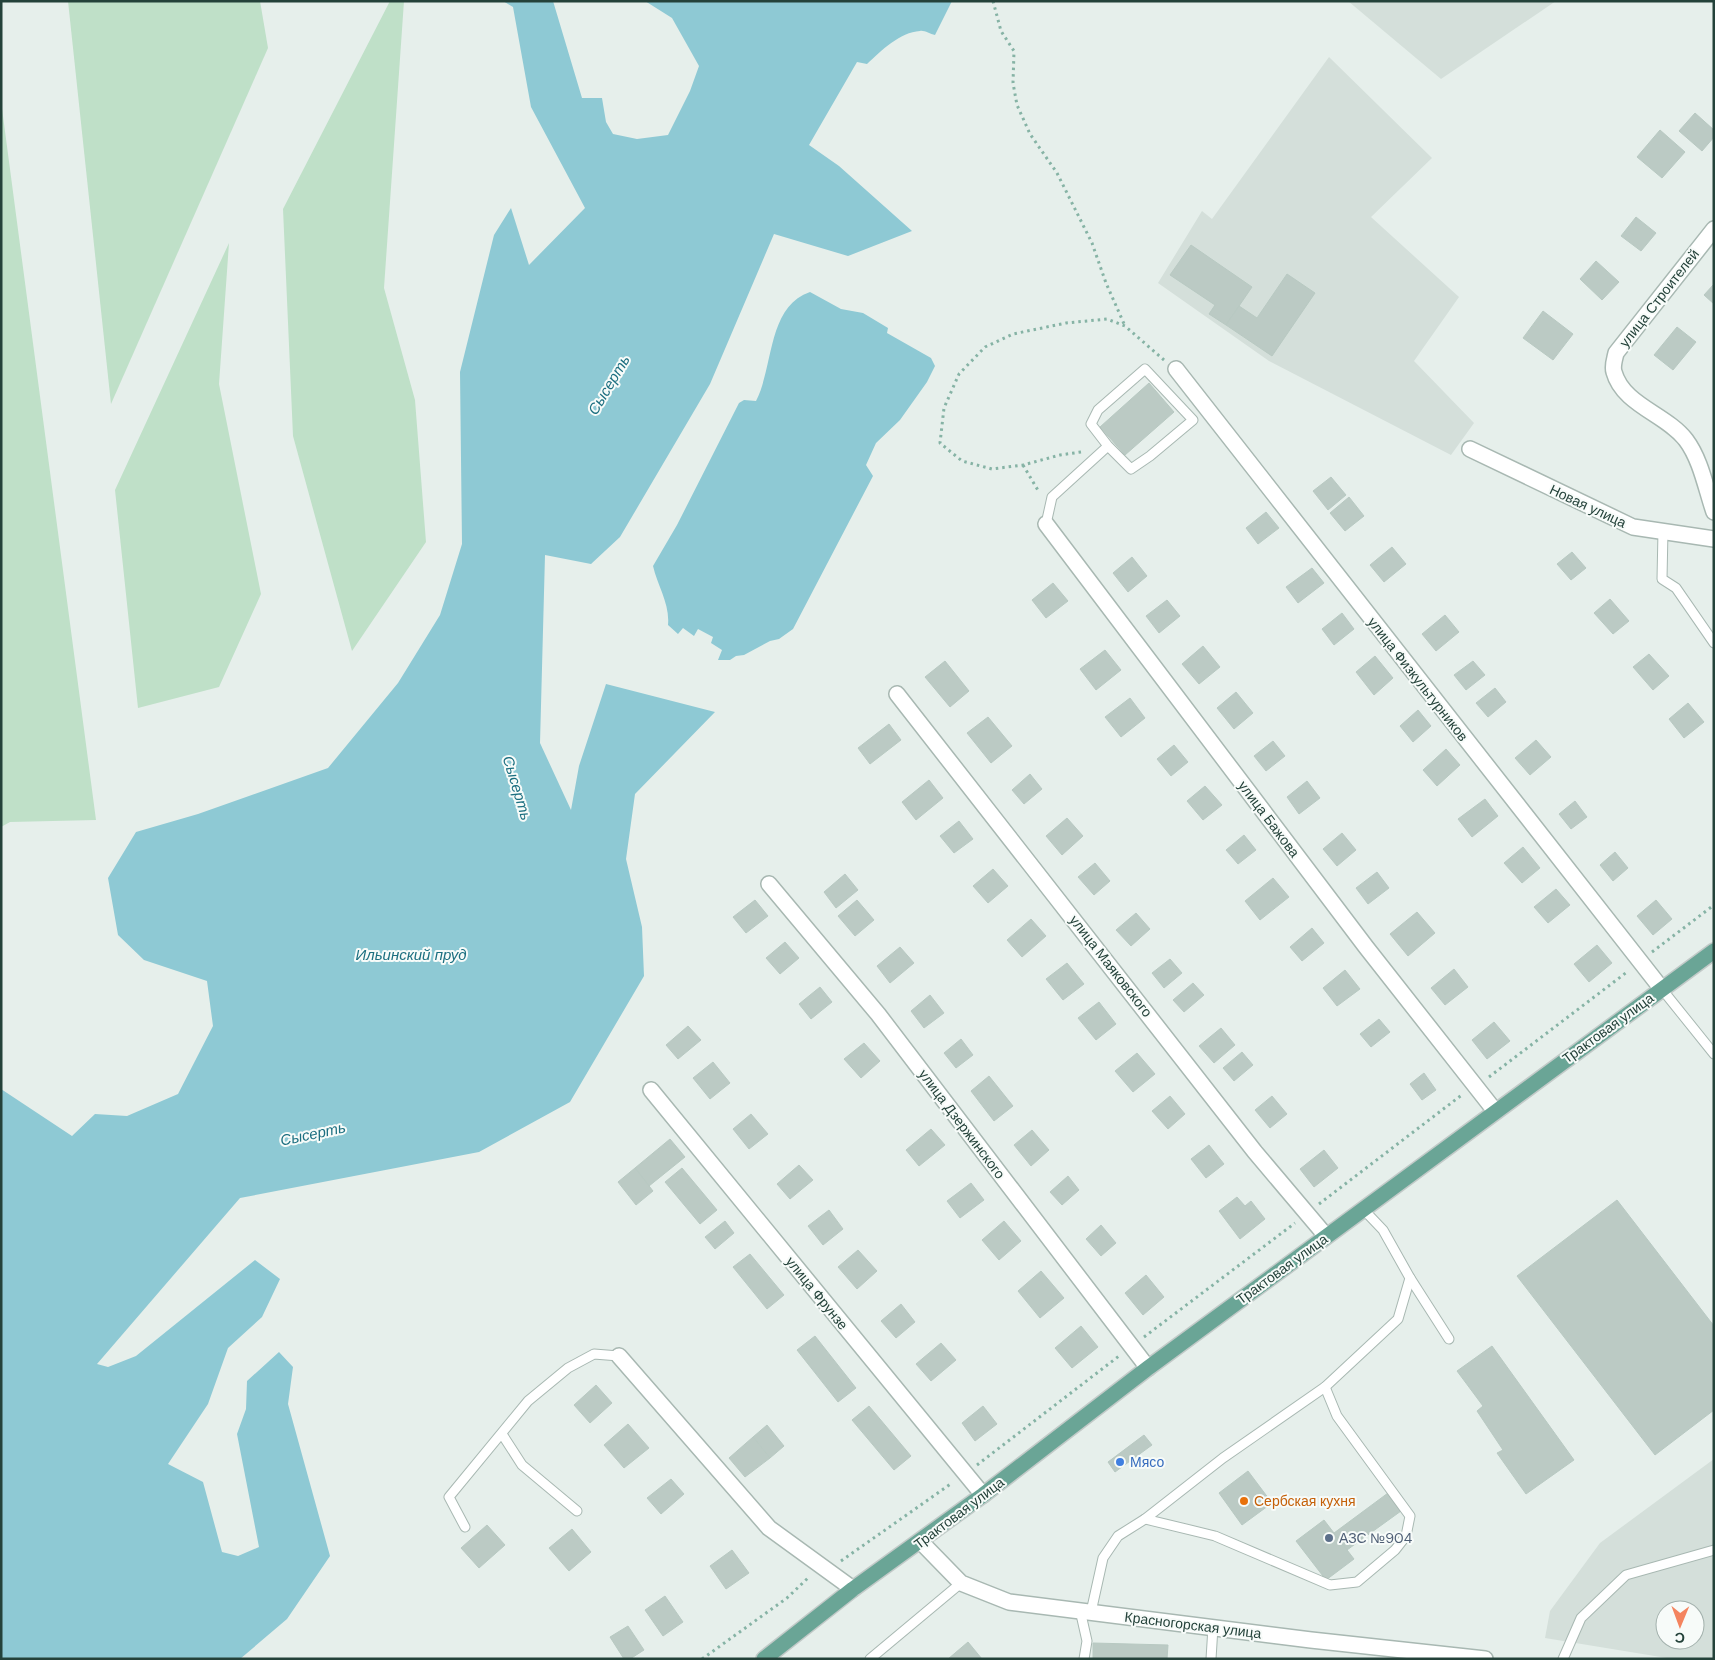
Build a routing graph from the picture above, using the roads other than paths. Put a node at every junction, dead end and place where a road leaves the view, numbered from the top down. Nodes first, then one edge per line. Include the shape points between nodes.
1 (1714, 229) edge
2 (1176, 370) road end
3 (1108, 446) junction
4 (1470, 449) dead end
5 (1714, 512) edge
6 (1048, 517) joint
7 (1663, 532) junction
8 (1714, 539) edge
9 (1714, 643) edge
10 (897, 694) dead end
11 (769, 884) dead end
12 (1714, 951) edge
13 (1661, 988) junction
14 (1714, 1054) edge
15 (651, 1090) dead end
16 (1495, 1111) junction
17 (1363, 1209) junction
18 (1326, 1236) junction
19 (1410, 1278) junction
20 (1449, 1339) dead end
21 (619, 1356) joint
22 (1148, 1368) junction
23 (1325, 1387) junction
24 (502, 1434) junction
25 (984, 1495) junction
26 (577, 1511) dead end
27 (1145, 1520) junction
28 (465, 1527) dead end
29 (921, 1542) junction
30 (1714, 1550) edge
31 (960, 1583) junction
32 (853, 1589) junction
33 (1086, 1611) junction
34 (1213, 1627) junction
35 (764, 1659) edge
36 (870, 1659) edge
37 (1084, 1659) edge
38 (1211, 1659) edge
39 (1485, 1659) edge
40 (1563, 1659) edge

1 - 5 street, улица Строителей via 1616,353 1613,370 1619,384 1634,401 1665,420 1686,440
2 - 13 street, улица Физкультурников
3 - 3 lane via 1091,424 1094,417 1145,369 1193,420 1131,469
3 - 6 lane via 1052,497
4 - 7 street, Новая улица via 1598,512 1633,527
6 - 16 street, улица Бажова via 1366,947
7 - 8 street, Новая улица
7 - 9 lane via 1662,579 1676,588
10 - 18 street, улица Маяковского via 1256,1152
11 - 22 street, улица Дзержинского via 878,1014
12 - 13 main road, Трактовая улица
13 - 14 lane
13 - 16 main road, Трактовая улица
15 - 25 street, улица Фрунзе
16 - 17 main road, Трактовая улица
17 - 18 main road, Трактовая улица
17 - 19 lane via 1383,1230
18 - 22 main road, Трактовая улица
19 - 20 lane
19 - 23 lane via 1398,1319
21 - 24 lane via 594,1354 568,1368 528,1402
21 - 32 street via 769,1528
22 - 25 main road, Трактовая улица
23 - 27 lane via 1223,1458
23 - 27 lane via 1337,1416 1410,1516 1406,1536 1396,1550 1357,1582 1330,1586 1215,1536
24 - 26 lane via 522,1465
24 - 28 lane via 449,1496
25 - 29 main road, Трактовая улица
27 - 33 lane via 1118,1536 1103,1558
29 - 31 street, Красногорская улица
29 - 32 main road, Трактовая улица
30 - 40 lane via 1626,1575 1581,1618
31 - 33 street, Красногорская улица via 1009,1602
31 - 36 lane
32 - 35 main road, Трактовая улица
33 - 34 street, Красногорская улица
33 - 37 lane
34 - 38 lane
34 - 39 street, Красногорская улица

